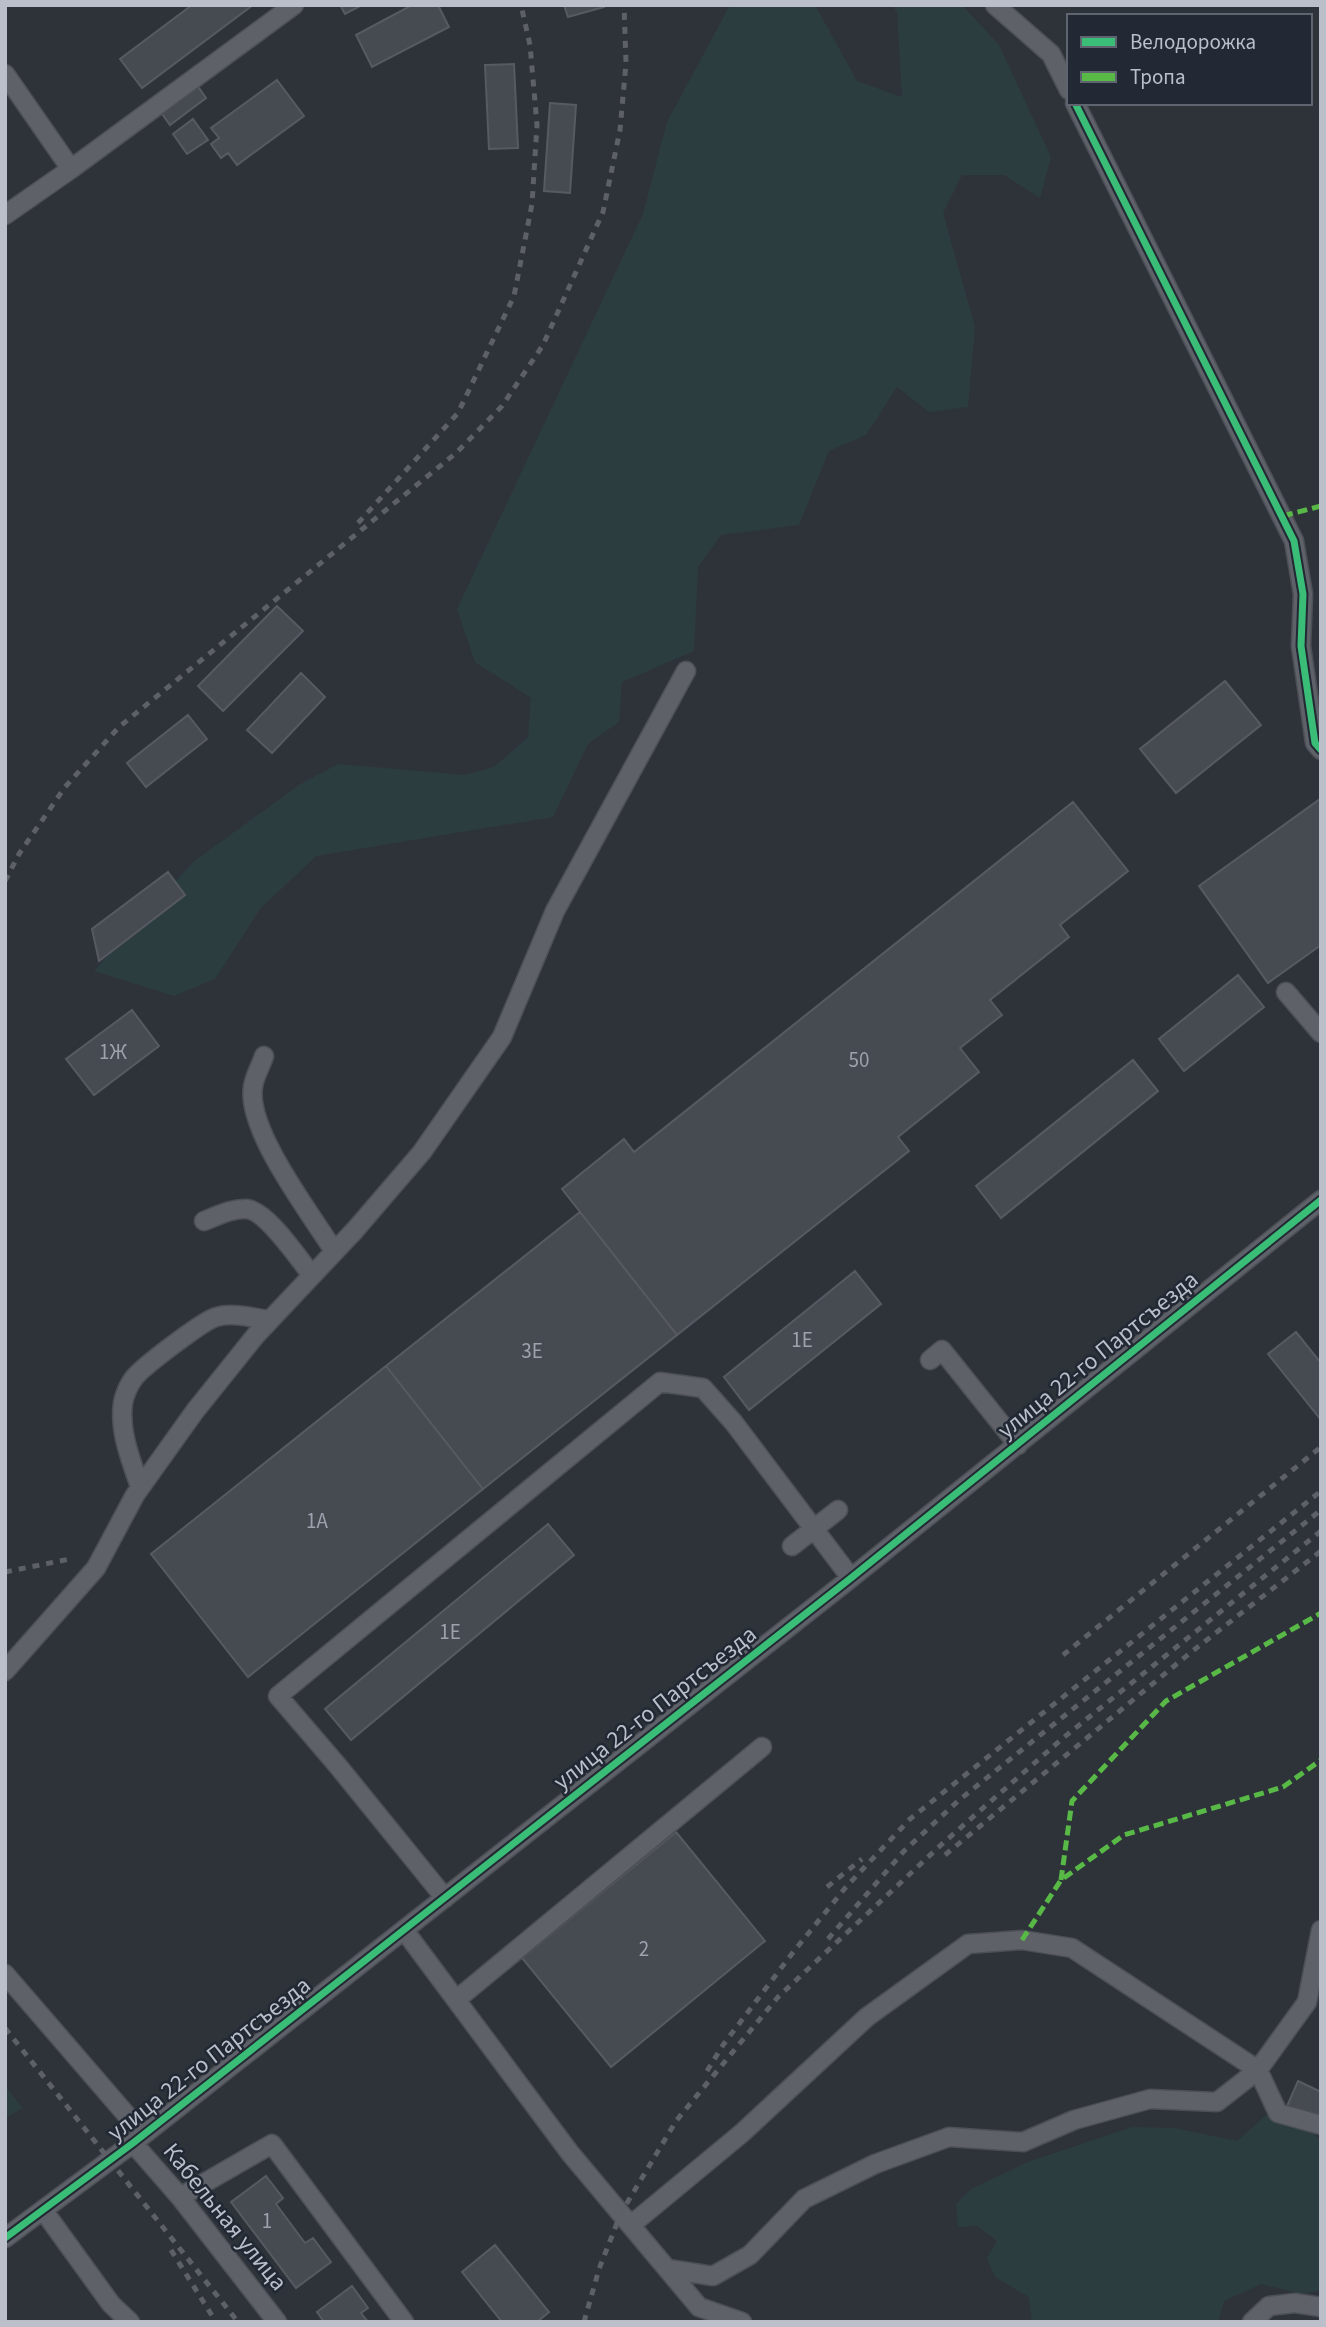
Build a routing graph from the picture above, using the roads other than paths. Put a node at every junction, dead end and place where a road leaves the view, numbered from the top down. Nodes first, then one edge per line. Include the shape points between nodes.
1 (294, 5) edge
2 (995, 5) edge
3 (5, 74) edge
4 (1067, 86) edge
5 (1076, 105) edge
6 (71, 169) junction
7 (5, 215) edge
8 (686, 671) dead end
9 (1321, 750) edge
10 (1286, 992) dead end
11 (1321, 1033) edge
12 (264, 1056) dead end
13 (1321, 1200) edge
14 (204, 1221) dead end
15 (334, 1251) junction
16 (312, 1274) junction
17 (270, 1320) junction
18 (930, 1360) dead end
19 (1018, 1444) junction
20 (141, 1487) junction
21 (838, 1510) dead end
22 (814, 1530) junction
23 (792, 1546) dead end
24 (851, 1578) junction
25 (5, 1671) edge
26 (762, 1747) dead end
27 (444, 1898) junction
28 (404, 1930) junction
29 (1321, 1930) edge
30 (5, 1974) edge
31 (456, 2000) junction
32 (1258, 2070) junction
33 (1321, 2125) edge
34 (138, 2139) junction
35 (180, 2197) junction
36 (43, 2210) junction
37 (631, 2225) junction
38 (5, 2238) edge
39 (667, 2269) junction
40 (1321, 2307) edge
41 (732, 2320) edge
42 (130, 2322) edge
43 (277, 2322) edge
44 (404, 2322) edge
45 (1252, 2322) edge

1 - 6 street
2 - 4 street via 1051,54
3 - 6 street
5 - 9 street via 1294,541 1303,594 1301,646 1315,743
6 - 7 street
8 - 15 street via 555,911 502,1037 422,1152
10 - 11 street
12 - 15 street via 253,1087 253,1111 262,1135
13 - 19 street, улица 22-го Партсъезда
14 - 16 street via 233,1210 261,1214
15 - 16 street
16 - 17 street
17 - 20 street via 194,1411
17 - 20 street via 220,1316 204,1321 134,1378 123,1401 123,1425
18 - 19 street via 942,1350 968,1396
19 - 24 street, улица 22-го Партсъезда
20 - 25 street via 96,1568
21 - 22 street
22 - 23 street
22 - 24 street
22 - 27 street via 704,1388 660,1382 278,1696
24 - 27 street, улица 22-го Партсъезда
26 - 31 street
27 - 28 street, улица 22-го Партсъезда
28 - 31 street
28 - 34 street, улица 22-го Партсъезда
29 - 32 street via 1307,2002
30 - 34 street, Кабельная улица
31 - 37 street
32 - 33 street via 1279,2113
32 - 37 street via 1072,1948 1022,1940 968,1944 867,2017 742,2133
32 - 39 street via 1216,2102 1150,2099 1074,2120 1023,2142 949,2137 875,2164 804,2199 750,2255 713,2276
34 - 35 street, Кабельная улица
34 - 36 street, улица 22-го Партсъезда
35 - 43 street, Кабельная улица
35 - 44 street via 272,2144
36 - 38 street, улица 22-го Партсъезда
36 - 42 street via 111,2304
37 - 39 street
39 - 41 street via 699,2307
40 - 45 street via 1269,2306

